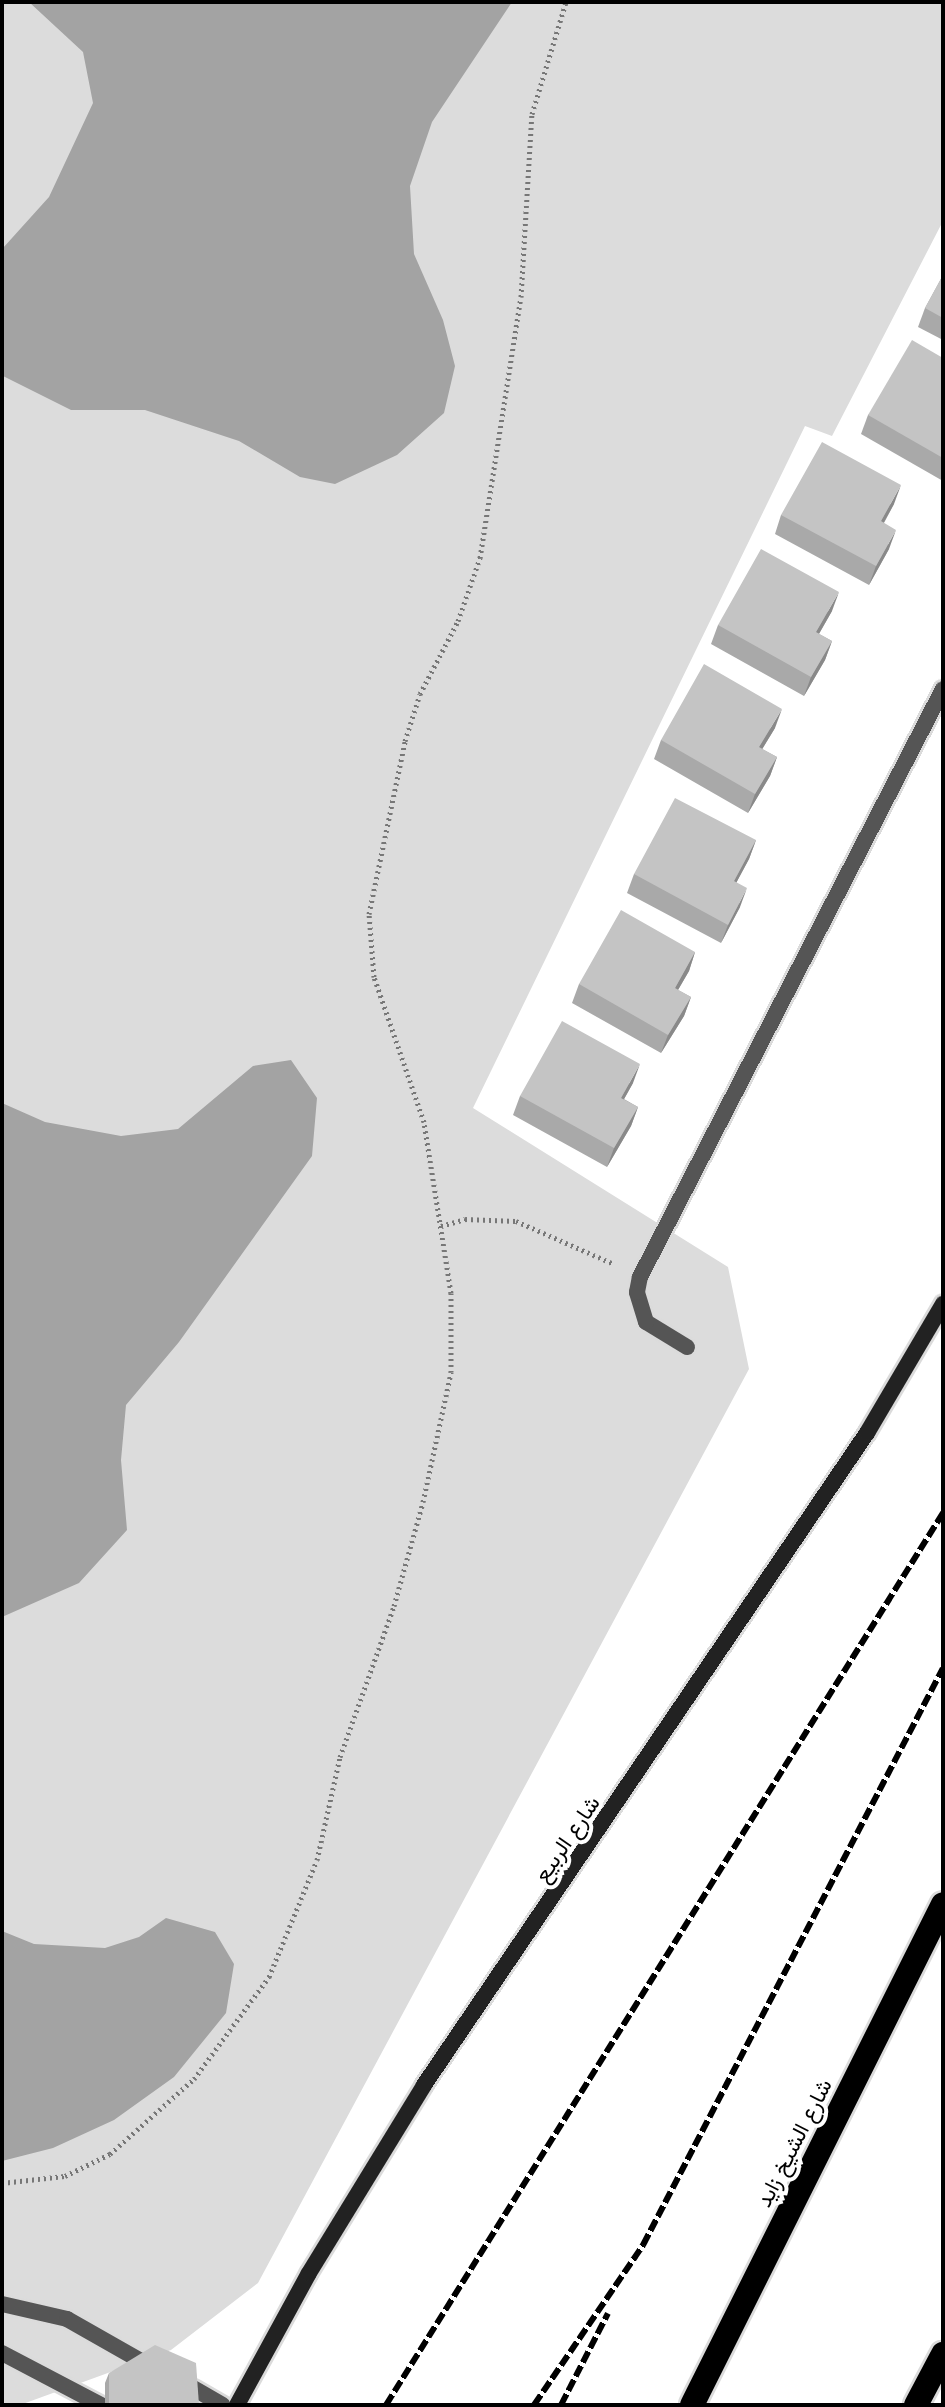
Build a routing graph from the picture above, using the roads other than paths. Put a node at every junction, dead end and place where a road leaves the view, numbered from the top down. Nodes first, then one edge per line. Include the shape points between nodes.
1 (943, 689) edge
2 (943, 1304) edge
3 (687, 1347) dead end
4 (943, 1904) edge
5 (2, 2304) edge
6 (2, 2353) edge
7 (943, 2354) edge
8 (141, 2361) edge
9 (193, 2388) edge
10 (101, 2405) edge
11 (222, 2405) edge
12 (237, 2405) edge
13 (692, 2405) edge
14 (916, 2405) edge

1 - 3 street via 640,1277 637,1292 646,1322
2 - 12 main road, شارع الربيع via 867,1433 424,2085 309,2273
4 - 13 highway, شارع الشيخ زايد
5 - 8 street via 67,2319
6 - 10 street
7 - 14 highway
9 - 11 street

